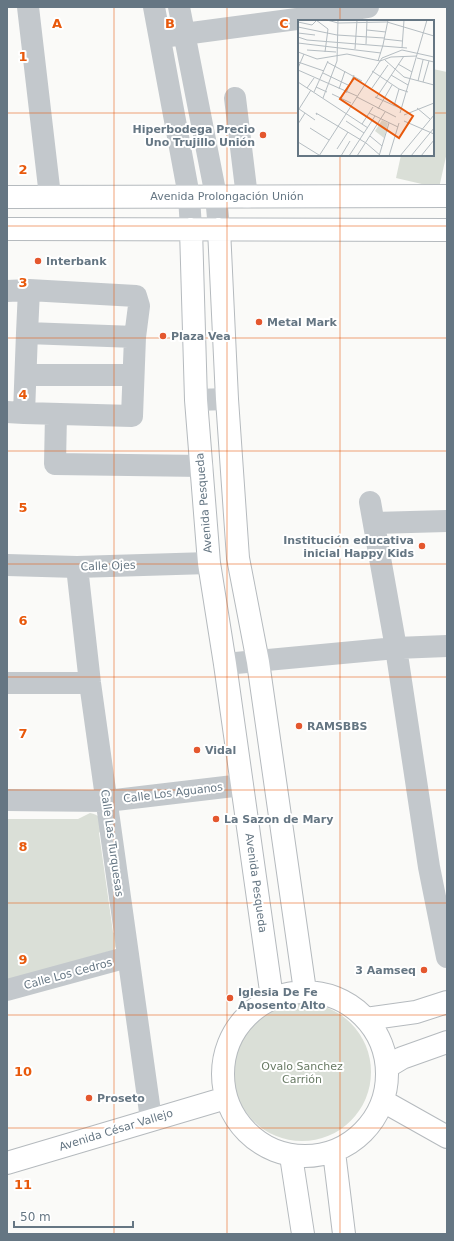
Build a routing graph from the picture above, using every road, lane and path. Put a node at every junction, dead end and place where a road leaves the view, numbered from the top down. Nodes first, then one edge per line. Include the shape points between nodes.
1 (28, 7) edge
2 (154, 7) edge
3 (179, 7) edge
4 (368, 7) edge
5 (296, 13) edge
6 (184, 35) junction
7 (160, 37) junction
8 (234, 98) dead end
9 (50, 196) junction
10 (189, 196) junction
11 (216, 196) junction
12 (447, 196) edge
13 (7, 197) edge
14 (247, 197) junction
15 (7, 229) edge
16 (190, 229) junction
17 (219, 229) junction
18 (447, 230) edge
19 (29, 290) junction
20 (7, 291) edge
21 (27, 333) junction
22 (135, 338) junction
23 (26, 375) junction
24 (133, 375) junction
25 (227, 399) junction
26 (196, 400) junction
27 (16, 412) edge
28 (56, 414) junction
29 (202, 466) junction
30 (447, 521) edge
31 (209, 563) junction
32 (7, 565) edge
33 (77, 567) junction
34 (447, 646) edge
35 (396, 648) junction
36 (258, 662) junction
37 (226, 664) junction
38 (7, 683) edge
39 (90, 683) junction
40 (242, 785) junction
41 (7, 800) edge
42 (107, 801) junction
43 (438, 864) edge
44 (128, 957) junction
45 (447, 958) edge
46 (7, 990) edge
47 (304, 991) junction
48 (272, 998) junction
49 (447, 1002) edge
50 (366, 1019) junction
51 (447, 1042) edge
52 (387, 1067) junction
53 (226, 1098) junction
54 (383, 1101) junction
55 (151, 1119) junction
56 (447, 1137) edge
57 (334, 1152) junction
58 (291, 1156) junction
59 (7, 1163) edge
60 (303, 1234) edge
61 (344, 1234) edge

1 - 9 street
2 - 7 street, Avenida Pesqueda
3 - 6 street
4 - 5 street
5 - 6 street
6 - 7 street
6 - 11 street
7 - 10 street, Avenida Pesqueda
8 - 14 street
9 - 10 main road, Avenida Prolongación Unión
9 - 13 main road, Avenida Prolongación Unión
10 - 11 main road, Avenida Prolongación Unión
10 - 16 street, Avenida Pesqueda
11 - 14 main road, Avenida Prolongación Unión
11 - 17 street
12 - 14 main road, Avenida Prolongación Unión
15 - 16 main road
16 - 17 main road
16 - 26 main road, Avenida Pesqueda
17 - 18 main road
17 - 25 main road
19 - 20 street
19 - 21 street
19 - 22 street via 136,296 138,306
21 - 22 street
21 - 23 street
22 - 24 street
23 - 24 street
23 - 27 street
24 - 28 street via 132,416
25 - 26 street
25 - 36 main road via 238,558
26 - 29 main road, Avenida Pesqueda
27 - 28 street
28 - 29 street via 56,464
29 - 31 main road, Avenida Pesqueda
30 - 35 street via 372,512
31 - 33 street, Calle Ojes
31 - 37 main road, Avenida Pesqueda
32 - 33 street, Calle Ojes
33 - 39 street, Calle Las Turquesas
34 - 35 street
35 - 36 street
35 - 43 street
36 - 37 street
36 - 47 main road
37 - 40 main road, Avenida Pesqueda
38 - 39 street
39 - 42 street, Calle Las Turquesas
40 - 42 street, Calle Los Aguanos
40 - 48 main road, Avenida Pesqueda
41 - 42 street, Calle Los Aguanos
42 - 44 street, Calle Las Turquesas
43 - 45 street
44 - 46 street, Calle Los Cedros
44 - 55 street, Calle Las Turquesas
47 - 48 main road
47 - 50 main road via 322,993 338,999
48 - 53 main road via 252,1010 236,1028 226,1050 222,1074
49 - 50 main road via 416,1012
50 - 52 main road via 384,1049
51 - 52 main road via 402,1058
52 - 54 main road
53 - 55 main road, Avenida César Vallejo
53 - 58 main road via 233,1114 253,1138 273,1150
54 - 56 main road
54 - 57 main road via 372,1123 355,1140
55 - 59 main road, Avenida César Vallejo
57 - 58 main road via 313,1157
57 - 61 main road
58 - 60 main road

